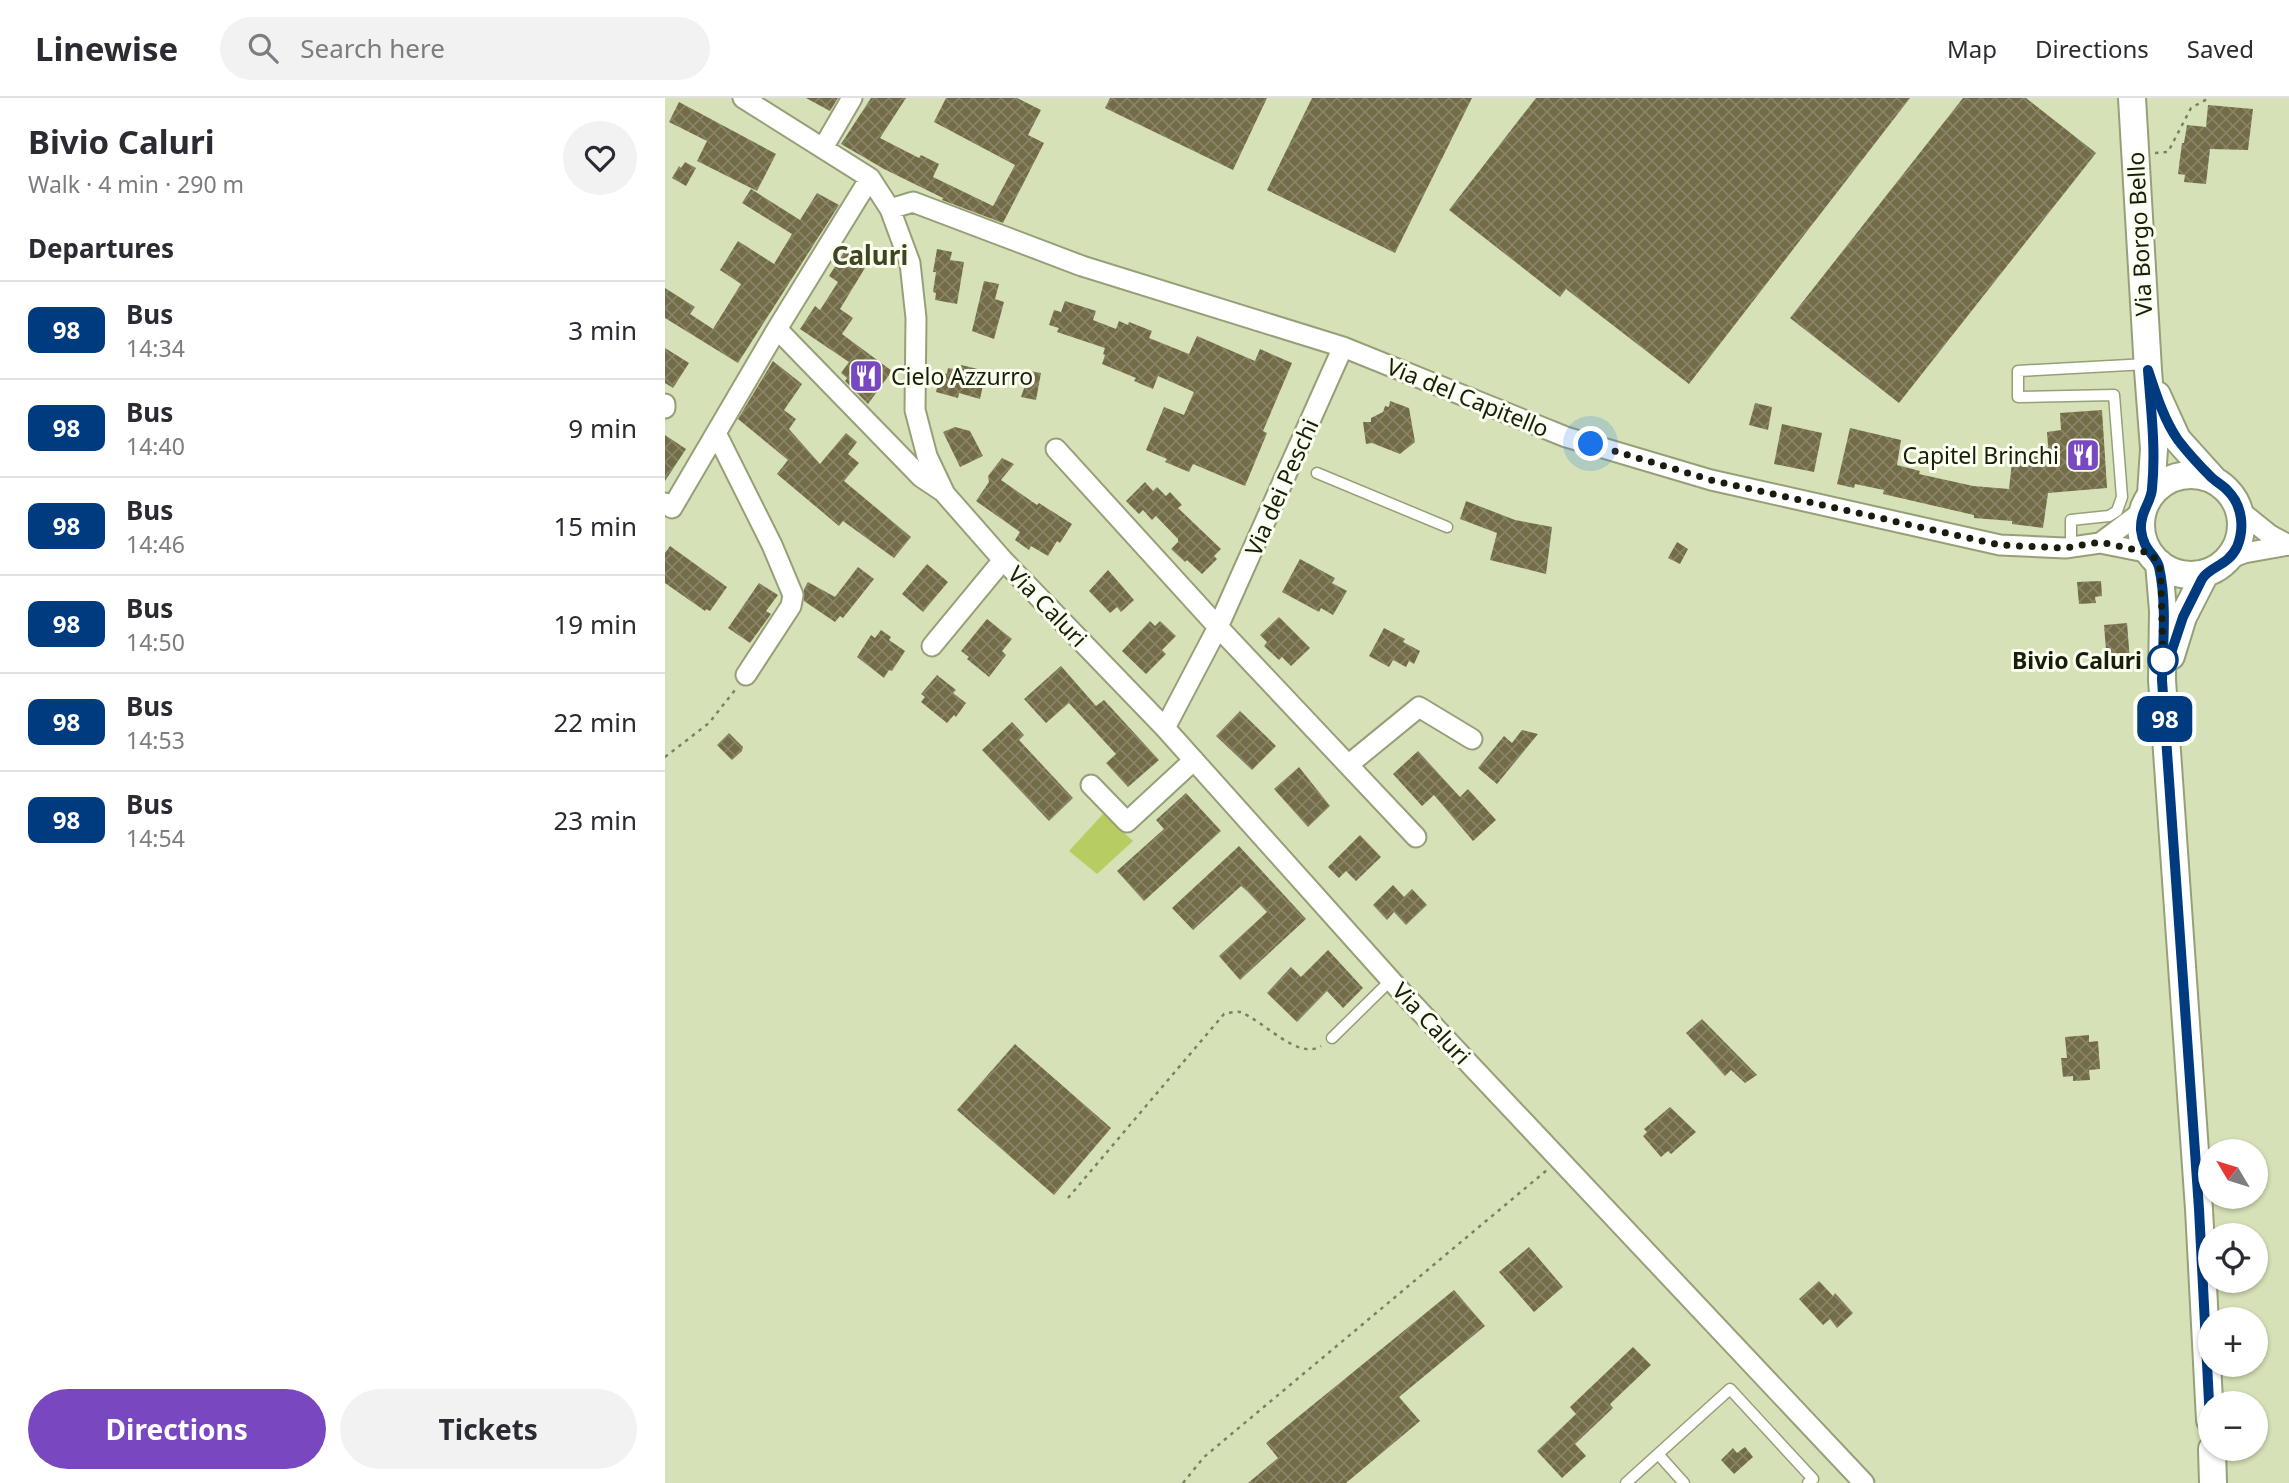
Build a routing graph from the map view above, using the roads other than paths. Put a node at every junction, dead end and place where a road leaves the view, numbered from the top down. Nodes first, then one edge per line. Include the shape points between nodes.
1 (744, 98) edge
2 (852, 98) edge
3 (2132, 98) edge
4 (824, 148) junction
5 (870, 178) junction
6 (890, 209) junction
7 (778, 329) junction
8 (1343, 347) junction
9 (2147, 367) junction
10 (716, 433) junction
11 (1056, 449) dead end
12 (1317, 473) dead end
13 (2214, 480) junction
14 (945, 494) junction
15 (2148, 502) junction
16 (665, 503) edge
17 (2239, 510) junction
18 (1447, 527) dead end
19 (2100, 542) junction
20 (2289, 545) edge
21 (2071, 547) junction
22 (2154, 558) junction
23 (2228, 559) junction
24 (1003, 560) junction
25 (2205, 573) junction
26 (1218, 627) junction
27 (932, 646) dead end
28 (746, 676) road end
29 (2162, 680) junction
30 (1165, 729) junction
31 (1472, 739) dead end
32 (1193, 760) junction
33 (1348, 765) junction
34 (1091, 785) dead end
35 (1416, 837) dead end
36 (1391, 980) junction
37 (1332, 1038) road end
38 (2208, 1391) edge
39 (1658, 1454) junction
40 (2213, 1461) edge
41 (1626, 1483) edge
42 (1684, 1483) edge
43 (1808, 1483) edge
44 (1864, 1483) edge
45 (2214, 1483) edge

1 - 4 street, Via Caluri
2 - 4 street
3 - 9 main road, Via Borgo Bello
4 - 5 street, Via Caluri
5 - 6 street, Via Caluri
5 - 7 street
6 - 8 street, Via del Capitello via 913,202 1083,266
6 - 14 street, Via Caluri via 910,263 916,318 915,410 927,456
7 - 10 street
7 - 14 street, Via Caluri via 921,477
8 - 21 street, Via del Capitello via 1566,437 1711,480 2000,545
8 - 26 street, Via dei Peschi
9 - 13 main road, Via Borgo Bello via 2177,439
9 - 15 main road, Via Borgo Bello via 2154,449
9 - 21 lane via 2018,371 2018,397 2114,395 2122,497 2117,511 2109,516 2071,520
10 - 16 street via 672,508
10 - 28 street via 793,595 791,606
11 - 26 street
12 - 18 lane
13 - 15 main road via 2191,475 2174,478 2161,485
13 - 17 main road via 2230,493
14 - 24 street, Via Caluri
15 - 19 street, Via del Capitello
15 - 22 main road via 2141,532
17 - 20 street
17 - 23 main road via 2241,531
19 - 21 street, Via del Capitello
19 - 22 street, Via del Capitello
20 - 23 street
22 - 25 main road via 2180,574
22 - 29 main road via 2163,611
23 - 25 main road
24 - 27 street, Via Caluri
24 - 30 street, Via Caluri
25 - 29 main road via 2183,617
26 - 30 street, Via dei Peschi
26 - 33 street
29 - 38 main road
30 - 32 street, Via Caluri
31 - 33 street via 1419,707
32 - 34 street via 1127,822
32 - 36 street, Via Caluri
33 - 35 street
36 - 37 lane
36 - 44 street, Via Caluri
39 - 41 lane
39 - 42 lane
39 - 43 lane via 1730,1389 1813,1479
40 - 45 main road

